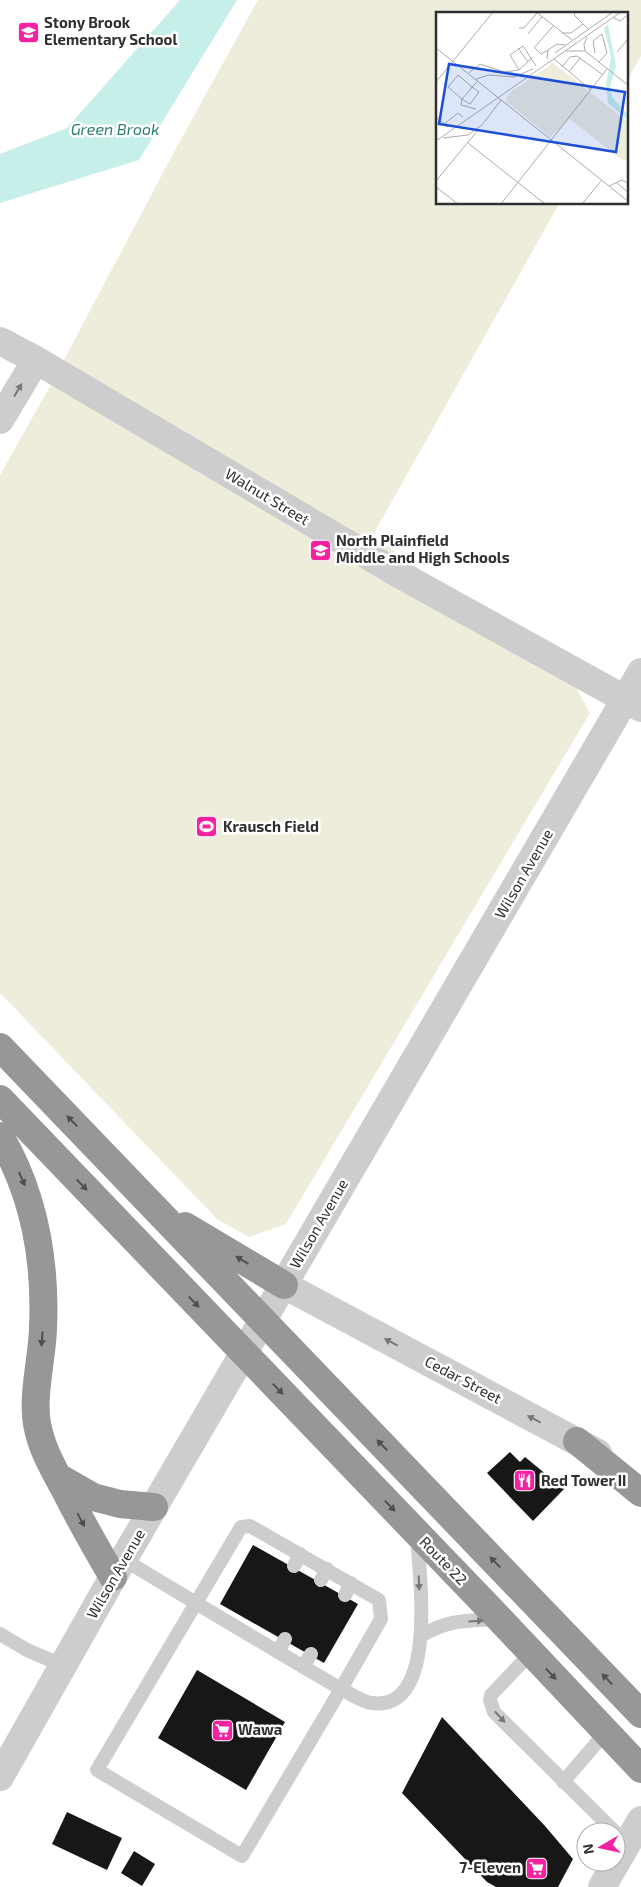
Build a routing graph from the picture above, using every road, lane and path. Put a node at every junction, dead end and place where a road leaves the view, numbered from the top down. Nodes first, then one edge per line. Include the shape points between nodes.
1 (0, 341) edge
2 (36, 360) junction
3 (0, 420) edge
4 (641, 672) edge
5 (633, 704) edge
6 (0, 1047) edge
7 (0, 1099) edge
8 (0, 1136) edge
9 (154, 1207) junction
10 (284, 1285) junction
11 (263, 1321) junction
12 (244, 1354) junction
13 (577, 1441) junction
14 (641, 1476) edge
15 (58, 1477) junction
16 (641, 1493) edge
17 (154, 1507) junction
18 (417, 1534) junction
19 (118, 1568) junction
20 (195, 1603) junction
21 (235, 1611) dead end
22 (499, 1619) junction
23 (228, 1623) junction
24 (0, 1634) edge
25 (421, 1636) junction
26 (285, 1639) dead end
27 (278, 1652) junction
28 (531, 1653) junction
29 (311, 1654) dead end
30 (64, 1666) junction
31 (303, 1667) junction
32 (341, 1689) junction
33 (641, 1714) edge
34 (606, 1732) junction
35 (641, 1769) edge
36 (0, 1777) edge
37 (563, 1782) junction
38 (641, 1820) edge
39 (605, 1822) edge
40 (626, 1831) edge
41 (607, 1872) edge
42 (602, 1887) edge

1 - 2 street, Walnut Street
3 -> 2 street
2 - 5 street, Walnut Street via 397,574
4 - 5 street, Wilson Avenue
5 - 10 street, Wilson Avenue
9 -> 6 highway
7 -> 12 highway, Route 22
8 -> 15 highway via 25,1186 38,1234 43,1328 37,1422 42,1448
10 -> 9 highway
9 - 11 highway
10 - 11 street, Wilson Avenue
13 -> 10 street, Cedar Street
11 - 12 street, Wilson Avenue
33 -> 11 highway
12 - 17 street, Wilson Avenue
12 -> 18 highway, Route 22
13 - 14 street, Cedar Street
13 - 16 highway
15 - 17 highway via 93,1497 120,1504
15 -> 19 highway via 89,1536
17 - 19 street, Wilson Avenue
18 - 22 highway, Route 22
18 -> 25 lane
19 - 20 lane
19 - 30 street, Wilson Avenue
20 - 23 lane
20 - 32 lane via 242,1527 250,1526 273,1546 297,1560 348,1589 379,1600 381,1619
20 - 32 lane via 97,1770 233,1851 242,1856
21 - 23 lane
25 -> 22 lane via 436,1626 454,1622
22 - 28 highway, Route 22
23 - 27 lane via 255,1630
24 - 30 lane
25 - 32 lane via 414,1672 406,1691 397,1699 371,1703
26 - 27 lane
27 - 31 lane
28 -> 34 highway, Route 22
28 -> 37 lane via 491,1696 491,1706
29 - 31 lane
30 - 36 street, Wilson Avenue
31 - 32 lane
34 - 35 highway, Route 22
34 - 37 lane
37 - 39 lane
38 - 40 street
41 - 42 street

